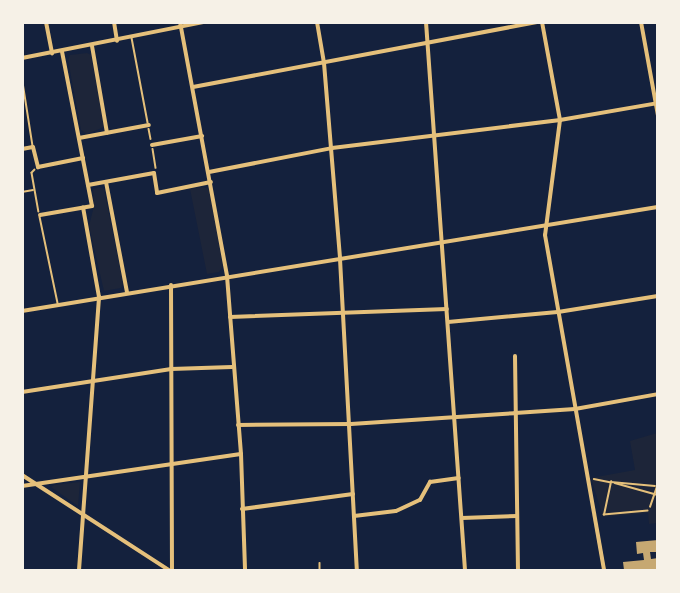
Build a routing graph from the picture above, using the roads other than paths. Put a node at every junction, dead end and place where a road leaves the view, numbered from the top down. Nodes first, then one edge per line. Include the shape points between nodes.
1 (46, 22) edge
2 (114, 22) edge
3 (180, 22) edge
4 (204, 22) edge
5 (317, 22) edge
6 (426, 22) edge
7 (537, 22) edge
8 (542, 22) edge
9 (640, 22) edge
10 (181, 28) junction
11 (132, 38) junction
12 (117, 41) junction
13 (429, 42) junction
14 (92, 46) junction
15 (62, 51) junction
16 (52, 53) junction
17 (22, 58) edge
18 (324, 63) junction
19 (22, 76) edge
20 (193, 87) junction
21 (657, 103) edge
22 (657, 116) edge
23 (560, 120) junction
24 (148, 125) joint
25 (107, 133) junction
26 (436, 135) junction
27 (202, 136) junction
28 (79, 138) junction
29 (152, 145) dead end
30 (33, 147) junction
31 (332, 148) junction
32 (22, 149) edge
33 (82, 158) junction
34 (209, 172) junction
35 (106, 182) junction
36 (211, 182) junction
37 (88, 185) junction
38 (83, 207) junction
39 (657, 207) edge
40 (40, 215) joint
41 (545, 225) junction
42 (443, 242) junction
43 (340, 259) junction
44 (227, 276) junction
45 (171, 285) junction
46 (127, 292) junction
47 (657, 296) edge
48 (99, 297) junction
49 (58, 304) junction
50 (447, 309) junction
51 (22, 310) edge
52 (558, 312) junction
53 (344, 313) junction
54 (230, 317) junction
55 (448, 322) junction
56 (515, 356) dead end
57 (232, 367) junction
58 (171, 369) junction
59 (90, 381) junction
60 (22, 392) edge
61 (657, 394) edge
62 (575, 409) junction
63 (515, 413) junction
64 (454, 416) junction
65 (351, 424) junction
66 (238, 425) junction
67 (241, 454) junction
68 (172, 464) junction
69 (22, 475) edge
70 (85, 478) junction
71 (459, 478) junction
72 (36, 484) junction
73 (22, 486) edge
74 (353, 494) junction
75 (242, 509) junction
76 (82, 514) junction
77 (354, 516) junction
78 (517, 516) junction
79 (462, 518) junction
80 (320, 563) dead end
81 (79, 570) edge
82 (170, 570) edge
83 (244, 570) edge
84 (320, 570) edge
85 (357, 570) edge
86 (465, 570) edge
87 (518, 570) edge
88 (604, 570) edge

1 - 16 street
2 - 12 street
3 - 10 street
4 - 10 street
5 - 18 street
6 - 13 street
7 - 13 street
8 - 23 street
9 - 21 street
10 - 11 street
10 - 20 street
11 - 12 street
11 - 24 lane
12 - 14 street
13 - 18 street
13 - 26 street
14 - 15 street
14 - 25 street
15 - 16 street
15 - 28 street
16 - 17 street
18 - 20 street
18 - 31 street
19 - 30 lane
20 - 27 street
21 - 22 street
21 - 23 street
23 - 26 street
23 - 41 street
24 - 25 street
25 - 28 street
26 - 31 street
26 - 42 street
27 - 29 street
27 - 34 street
28 - 33 street
30 - 32 street
30 - 33 street via 38,167
31 - 34 street
31 - 43 street
33 - 37 street
34 - 36 street
35 - 36 street via 153,173 157,193
35 - 37 street
35 - 46 street
36 - 44 street
37 - 38 street via 92,206
38 - 40 street
38 - 48 street
39 - 41 street
40 - 49 lane
41 - 42 street
41 - 52 street
42 - 43 street
42 - 50 street
43 - 44 street
43 - 53 street
44 - 45 street
44 - 54 street
45 - 46 street
45 - 58 street
46 - 48 street
47 - 52 street
48 - 49 street
48 - 59 street
49 - 51 street
50 - 53 street
50 - 55 street
52 - 55 street
52 - 62 street
53 - 54 street
53 - 65 street
54 - 57 street
55 - 64 street
56 - 63 street
57 - 58 street
57 - 66 street
58 - 59 street
58 - 68 street
59 - 60 street
59 - 70 street
61 - 62 street
62 - 63 street
62 - 88 street
63 - 64 street
63 - 78 street
64 - 65 street
64 - 71 street
65 - 66 street
65 - 74 street
66 - 67 street
67 - 68 street
67 - 75 street
68 - 70 street
68 - 82 street
69 - 72 street
70 - 72 street
70 - 76 street
71 - 77 street via 430,482 420,500 396,511
71 - 79 street
72 - 73 street
72 - 76 street
74 - 75 street
74 - 77 street
75 - 83 street
76 - 81 street
76 - 82 street
77 - 85 street
78 - 79 street
78 - 87 street
79 - 86 street
80 - 84 lane

